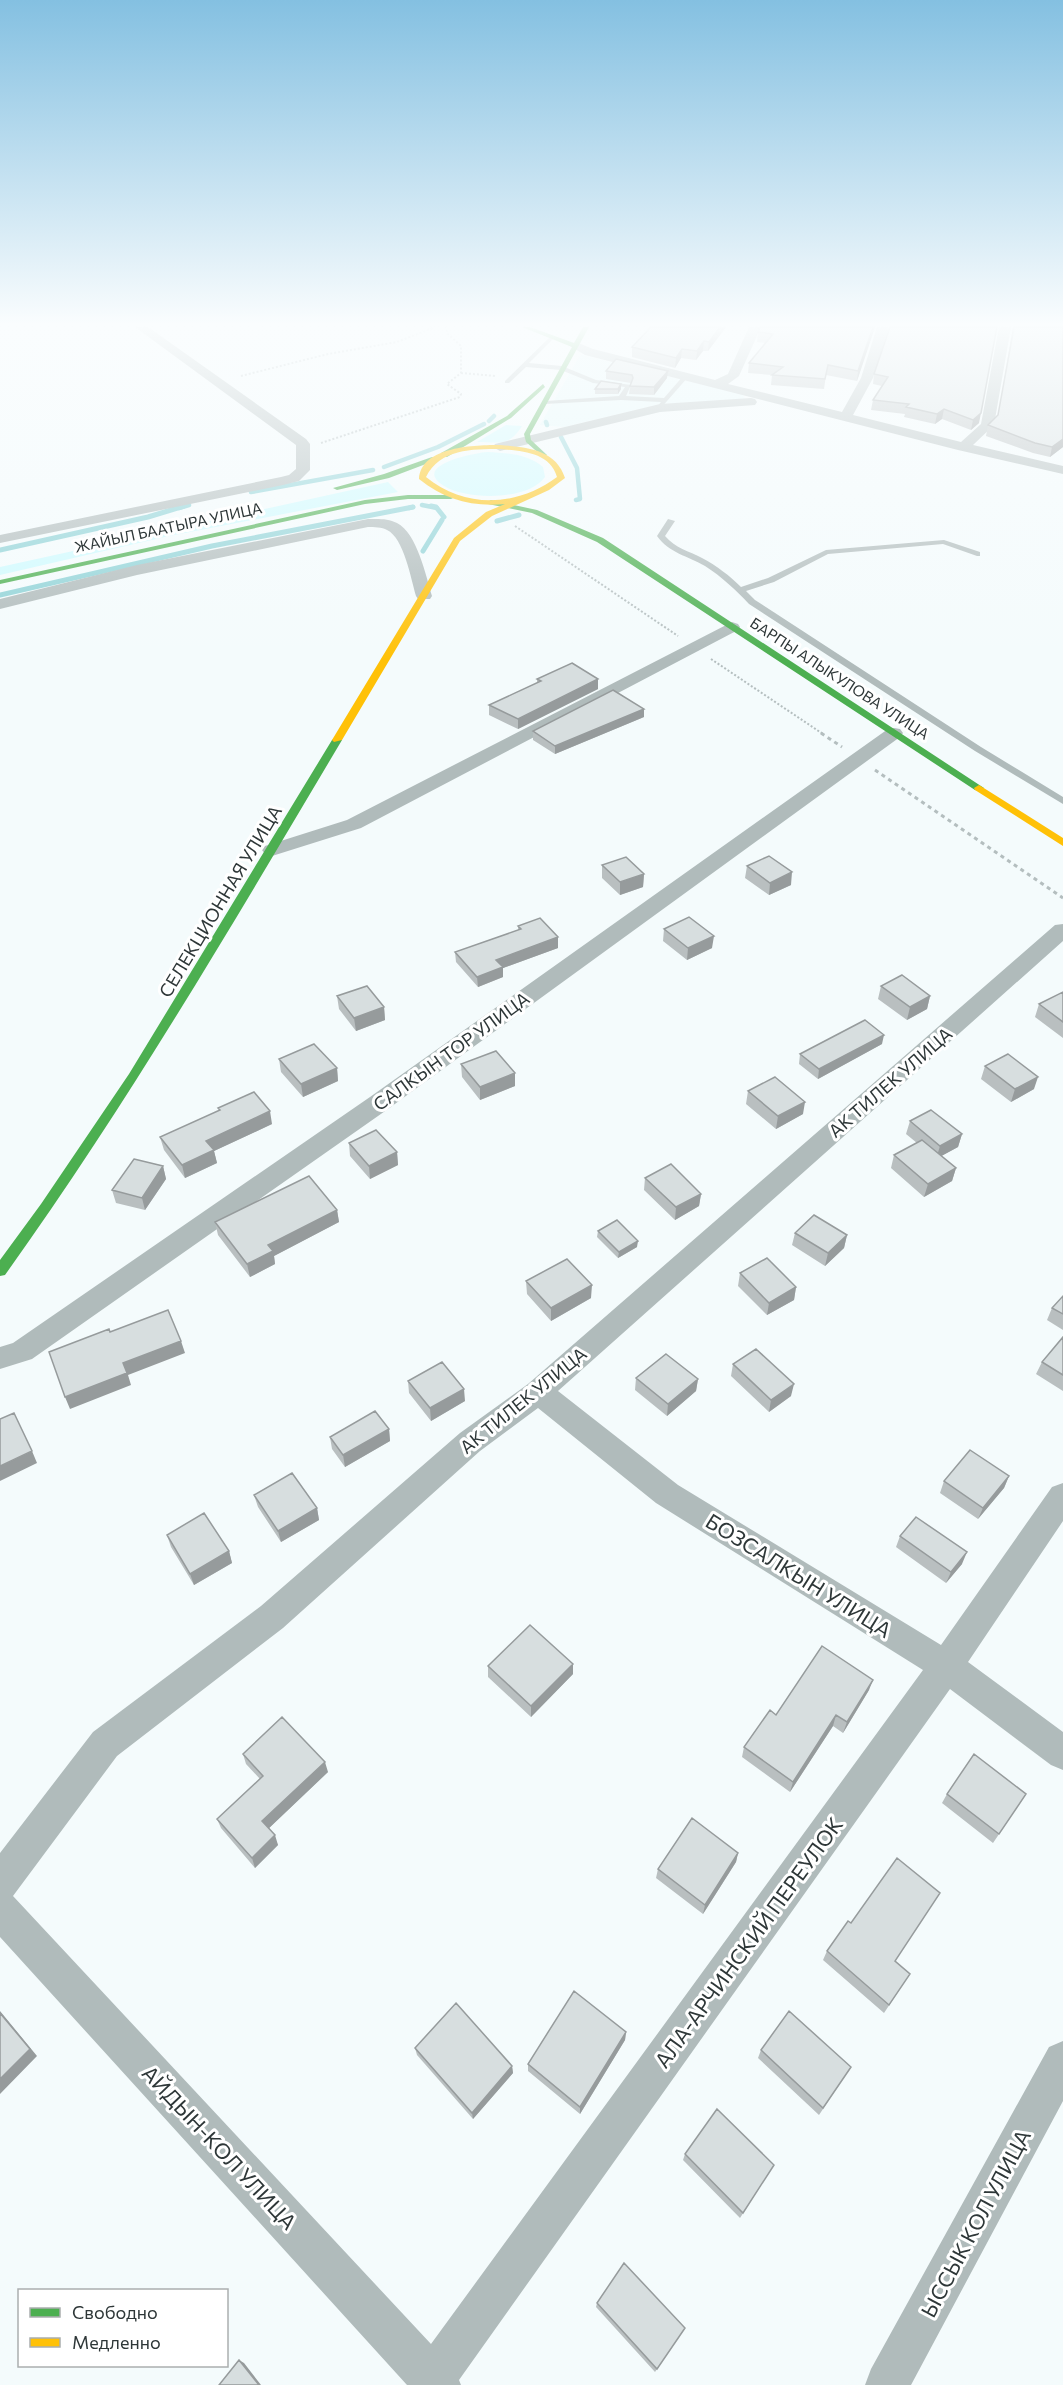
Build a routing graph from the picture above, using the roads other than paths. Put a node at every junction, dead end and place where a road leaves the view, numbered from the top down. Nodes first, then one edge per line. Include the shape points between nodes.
1 (296, 438) edge
2 (472, 438) edge
3 (538, 438) edge
4 (930, 438) edge
5 (972, 438) edge
6 (528, 441) junction
7 (500, 447) junction
8 (963, 447) junction
9 (543, 455) junction
10 (439, 457) junction
11 (1063, 470) edge
12 (321, 492) dead end
13 (451, 497) junction
14 (530, 504) junction
15 (490, 508) junction
16 (572, 512) dead end
17 (671, 521) dead end
18 (0, 539) edge
19 (457, 540) junction
20 (600, 540) junction
21 (977, 554) dead end
22 (0, 582) edge
23 (740, 590) junction
24 (424, 596) junction
25 (0, 604) edge
26 (732, 627) junction
27 (894, 733) junction
28 (1063, 801) edge
29 (1063, 843) edge
30 (272, 850) junction
31 (1063, 930) edge
32 (0, 1271) edge
33 (0, 1358) edge
34 (538, 1392) junction
35 (1063, 1496) edge
36 (946, 1666) junction
37 (1063, 1753) edge
38 (0, 1883) edge
39 (0, 1909) edge
40 (1063, 2061) edge
41 (434, 2383) edge
42 (887, 2385) edge

1 - 18 street via 303,449 303,470 294,478
2 - 10 main road
3 - 6 street
4 - 8 street
5 - 8 street
6 - 7 street
6 - 9 main road
7 - 9 main road
7 - 10 main road via 475,448
8 - 11 street
9 - 14 main road via 562,472 557,489 546,491
10 - 12 main road via 386,476
10 - 13 main road via 424,468 422,477 429,487
13 - 15 main road, ЖАЙЫЛ БААТЫРА УЛИЦА
13 - 19 main road, СЕЛЕКЦИОННАЯ УЛИЦА via 460,503
13 - 22 main road, ЖАЙЫЛ БААТЫРА УЛИЦА via 408,496 327,511
14 - 15 main road
14 - 15 main road
14 - 20 main road, БАРПЫ АЛЫКУЛОВА УЛИЦА
15 - 19 main road, СЕЛЕКЦИОННАЯ УЛИЦА
16 - 20 main road, БАРПЫ АЛЫКУЛОВА УЛИЦА
17 - 23 lane via 661,536 669,547 701,560
19 - 24 main road, СЕЛЕКЦИОННАЯ УЛИЦА
20 - 26 main road, БАРПЫ АЛЫКУЛОВА УЛИЦА
21 - 23 lane via 944,542 826,552 771,580
23 - 28 lane via 762,608
24 - 25 street via 408,547 396,530 381,523 368,523 137,570
24 - 30 main road, СЕЛЕКЦИОННАЯ УЛИЦА
26 - 27 main road, БАРПЫ АЛЫКУЛОВА УЛИЦА
26 - 30 street via 354,824
27 - 29 main road, БАРПЫ АЛЫКУЛОВА УЛИЦА
27 - 33 street, САЛКЫН ТОР УЛИЦА via 370,1109 22,1351
30 - 32 main road, СЕЛЕКЦИОННАЯ УЛИЦА via 132,1082
31 - 34 street, АК ТИЛЕК УЛИЦА
34 - 36 street, БОЗСАЛКЫН УЛИЦА via 667,1494
34 - 38 street, АК ТИЛЕК УЛИЦА via 470,1442 272,1617 105,1744
35 - 36 street, АЛА-АРЧИНСКИЙ ПЕРЕУЛОК
36 - 37 street, БОЗСАЛКЫН УЛИЦА
36 - 41 street, АЛА-АРЧИНСКИЙ ПЕРЕУЛОК
39 - 41 street, АЙДЫН-КОЛ УЛИЦА
40 - 42 street, ЫССЫК КОЛ УЛИЦА

